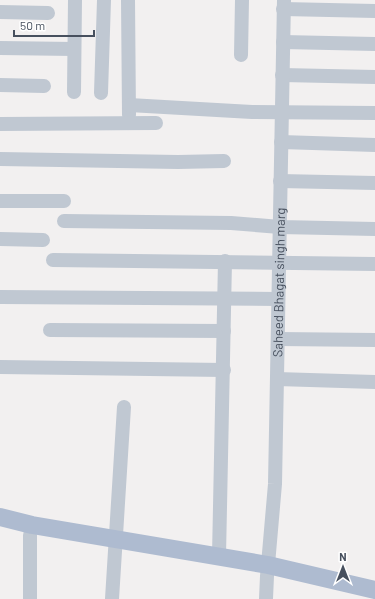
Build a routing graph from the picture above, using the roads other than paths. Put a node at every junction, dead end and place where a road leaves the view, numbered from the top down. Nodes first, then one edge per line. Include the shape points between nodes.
1 (75, 0) edge
2 (104, 0) edge
3 (128, 0) edge
4 (242, 0) edge
5 (284, 4) edge
6 (375, 11) edge
7 (0, 12) edge
8 (48, 13) dead end
9 (283, 42) junction
10 (375, 44) edge
11 (0, 48) edge
12 (74, 49) junction
13 (241, 55) dead end
14 (282, 75) junction
15 (375, 78) edge
16 (0, 85) edge
17 (44, 86) dead end
18 (74, 92) dead end
19 (101, 93) dead end
20 (129, 105) junction
21 (282, 111) junction
22 (375, 113) edge
23 (129, 123) junction
24 (156, 123) dead end
25 (0, 124) edge
26 (281, 142) junction
27 (375, 145) edge
28 (0, 159) edge
29 (224, 161) dead end
30 (280, 181) junction
31 (375, 183) edge
32 (0, 201) edge
33 (64, 201) dead end
34 (64, 221) dead end
35 (280, 227) junction
36 (375, 229) edge
37 (0, 239) edge
38 (43, 240) dead end
39 (53, 260) dead end
40 (225, 261) junction
41 (279, 262) junction
42 (375, 264) edge
43 (0, 297) edge
44 (224, 298) junction
45 (278, 299) junction
46 (50, 330) dead end
47 (224, 331) junction
48 (278, 339) junction
49 (375, 340) edge
50 (0, 367) edge
51 (224, 370) junction
52 (277, 379) junction
53 (375, 382) edge
54 (124, 406) dead end
55 (0, 517) edge
56 (0, 528) edge
57 (30, 535) junction
58 (115, 545) junction
59 (219, 556) junction
60 (267, 570) junction
61 (375, 590) edge
62 (30, 599) edge
63 (112, 599) edge
64 (266, 599) edge
65 (371, 599) edge

1 - 12 street
2 - 19 street
3 - 20 street
4 - 13 street
5 - 6 street
5 - 9 street, Saheed Bhagat singh marg
7 - 8 street
9 - 10 street
9 - 14 street, Saheed Bhagat singh marg
11 - 12 street
12 - 18 street
14 - 15 street
14 - 21 street, Saheed Bhagat singh marg
16 - 17 street
20 - 21 street via 252,112
20 - 23 street
21 - 22 street
21 - 26 street, Saheed Bhagat singh marg
23 - 24 street
23 - 25 street
26 - 27 street
26 - 30 street, Saheed Bhagat singh marg
28 - 29 street
30 - 31 street
30 - 35 street, Saheed Bhagat singh marg
32 - 33 street
34 - 35 street via 231,223
35 - 36 street
35 - 41 street, Saheed Bhagat singh marg
37 - 38 street
39 - 40 street
40 - 41 street
40 - 44 street
41 - 42 street
41 - 45 street, Saheed Bhagat singh marg
43 - 44 street
44 - 45 street
44 - 47 street
45 - 48 street, Saheed Bhagat singh marg
46 - 47 street
47 - 51 street
48 - 49 street
48 - 52 street, Saheed Bhagat singh marg
50 - 51 street
51 - 59 street
52 - 53 street
52 - 60 street, Saheed Bhagat singh marg via 275,484
54 - 58 street
55 - 58 main road
56 - 57 main road
57 - 58 main road
57 - 62 street
58 - 59 main road
58 - 60 main road via 217,566
58 - 63 street
59 - 60 main road
60 - 61 main road
60 - 64 street, Saheed Bhagat singh marg
60 - 65 main road

